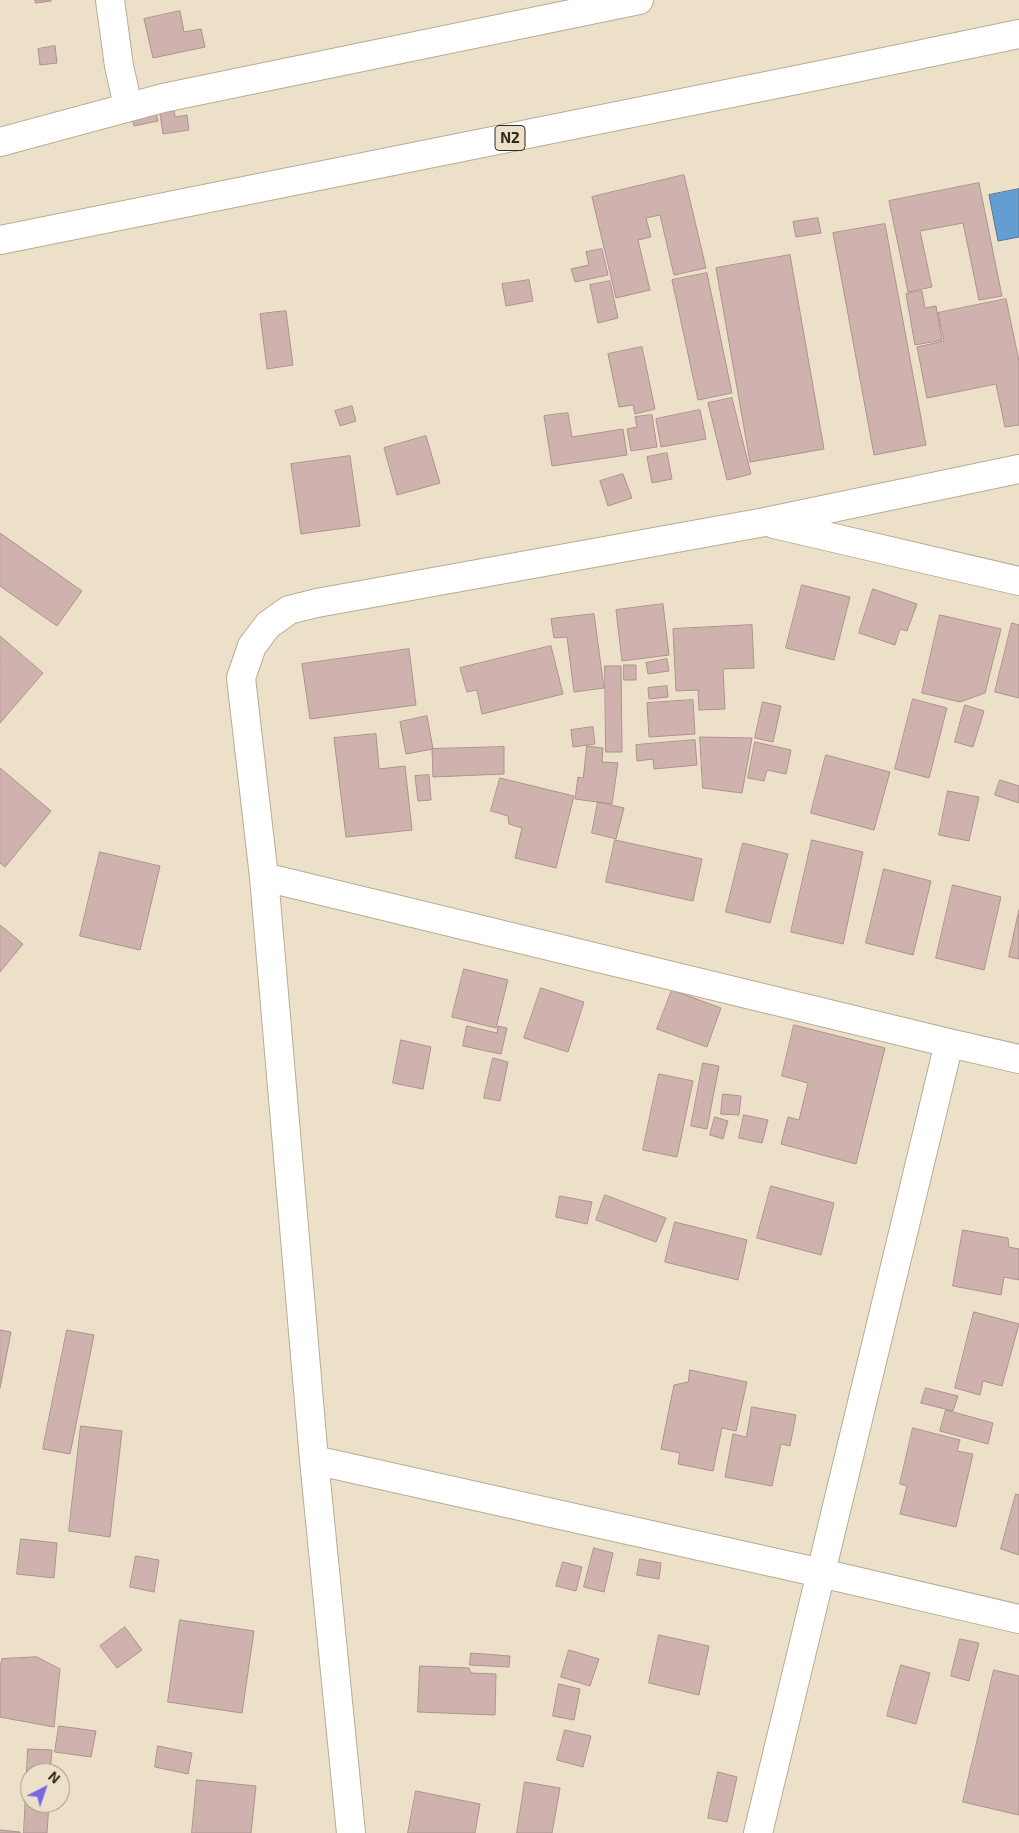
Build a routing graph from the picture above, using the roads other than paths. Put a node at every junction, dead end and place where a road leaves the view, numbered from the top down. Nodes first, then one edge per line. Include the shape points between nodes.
1 (110, 0) edge
2 (639, 0) edge
3 (1019, 34) edge
4 (128, 106) junction
5 (0, 142) edge
6 (0, 240) edge
7 (1019, 469) edge
8 (766, 522) junction
9 (1019, 581) edge
10 (264, 877) junction
11 (949, 1043) junction
12 (1019, 1059) edge
13 (314, 1460) junction
14 (821, 1573) junction
15 (1019, 1619) edge
16 (351, 1833) edge
17 (758, 1833) edge

1 - 4 street
2 - 4 street
3 - 6 street, N2
4 - 5 street
7 - 8 street
8 - 9 street
8 - 10 street via 289,610 268,625 252,646 241,678
10 - 11 street
10 - 13 street
11 - 12 street
11 - 14 street
13 - 14 street
13 - 16 street
14 - 15 street
14 - 17 street

